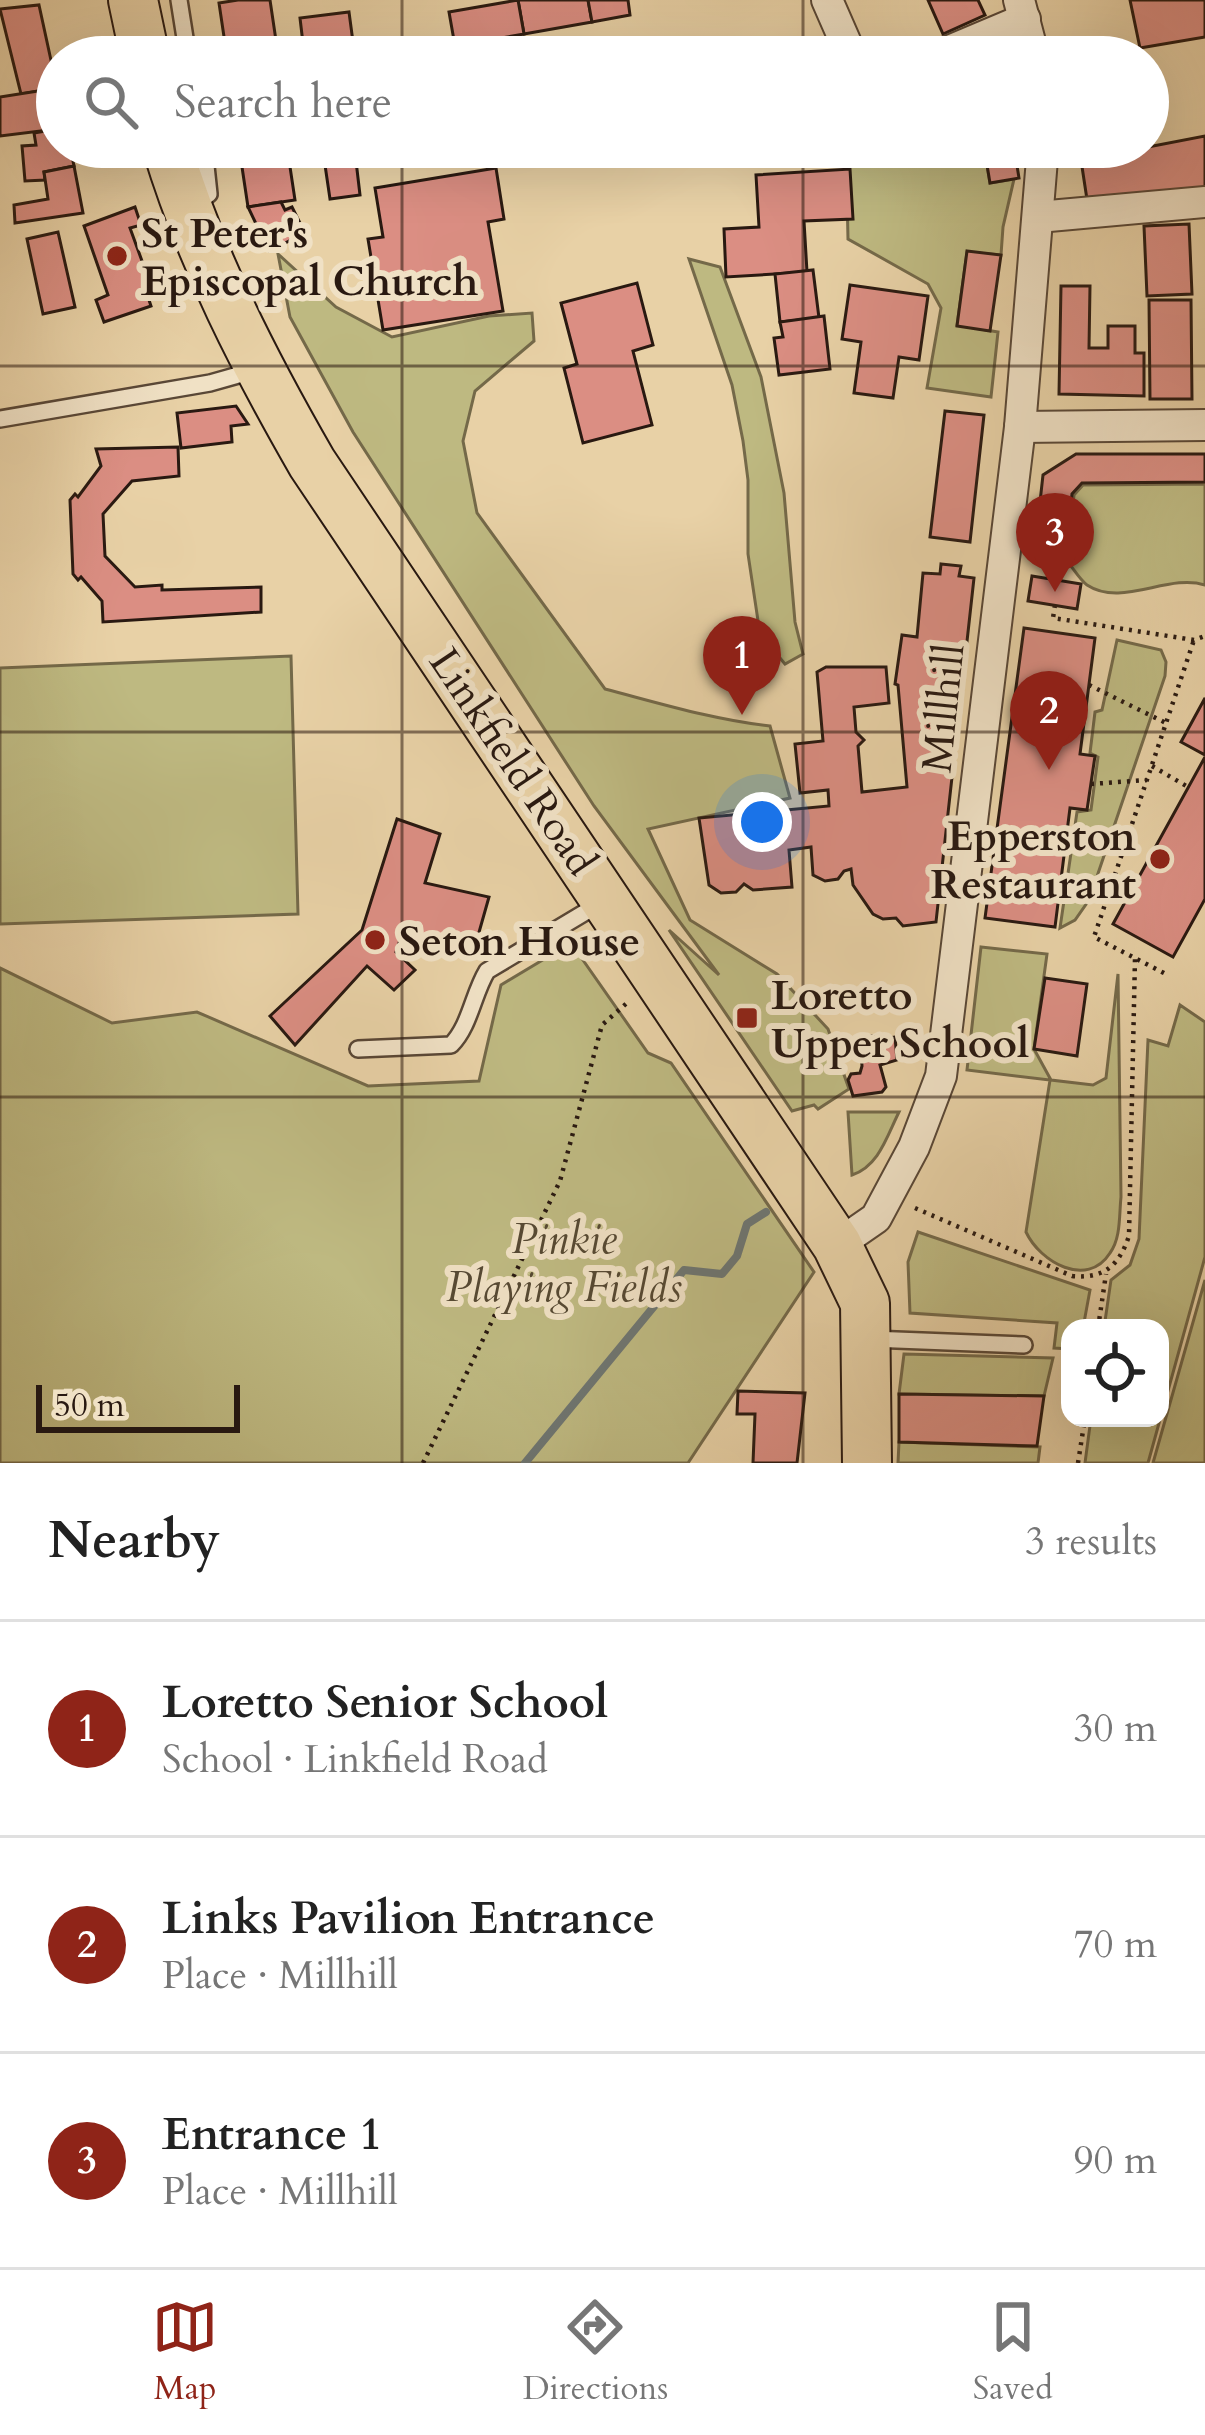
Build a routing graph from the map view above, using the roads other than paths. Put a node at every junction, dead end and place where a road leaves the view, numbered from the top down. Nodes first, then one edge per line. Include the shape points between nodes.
1 (134, 0) edge
2 (178, 0) edge
3 (827, 0) edge
4 (1022, 9) edge
5 (141, 36) edge
6 (184, 36) edge
7 (843, 36) edge
8 (972, 36) edge
9 (206, 168) edge
10 (1042, 168) edge
11 (179, 182) edge
12 (1205, 202) edge
13 (1038, 217) junction
14 (258, 369) junction
15 (0, 418) edge
16 (1205, 425) edge
17 (1020, 428) junction
18 (608, 900) junction
19 (358, 1049) dead end
20 (837, 1244) junction
21 (868, 1339) junction
22 (1024, 1345) dead end
23 (867, 1463) edge

1 - 5 main road
2 - 6 lane
3 - 7 street
4 - 8 street
9 - 11 lane via 209,194
10 - 13 street, Millhill
11 - 14 main road, Linkfield Road
12 - 13 street
13 - 17 street, Millhill
14 - 15 lane
14 - 18 main road, Linkfield Road
16 - 17 street
17 - 20 street, Millhill via 941,1076 876,1218
18 - 19 lane via 487,971 451,1045
18 - 20 main road, Linkfield Road
20 - 21 main road, Linkfield Road via 866,1303
21 - 22 lane
21 - 23 main road, Linkfield Road

